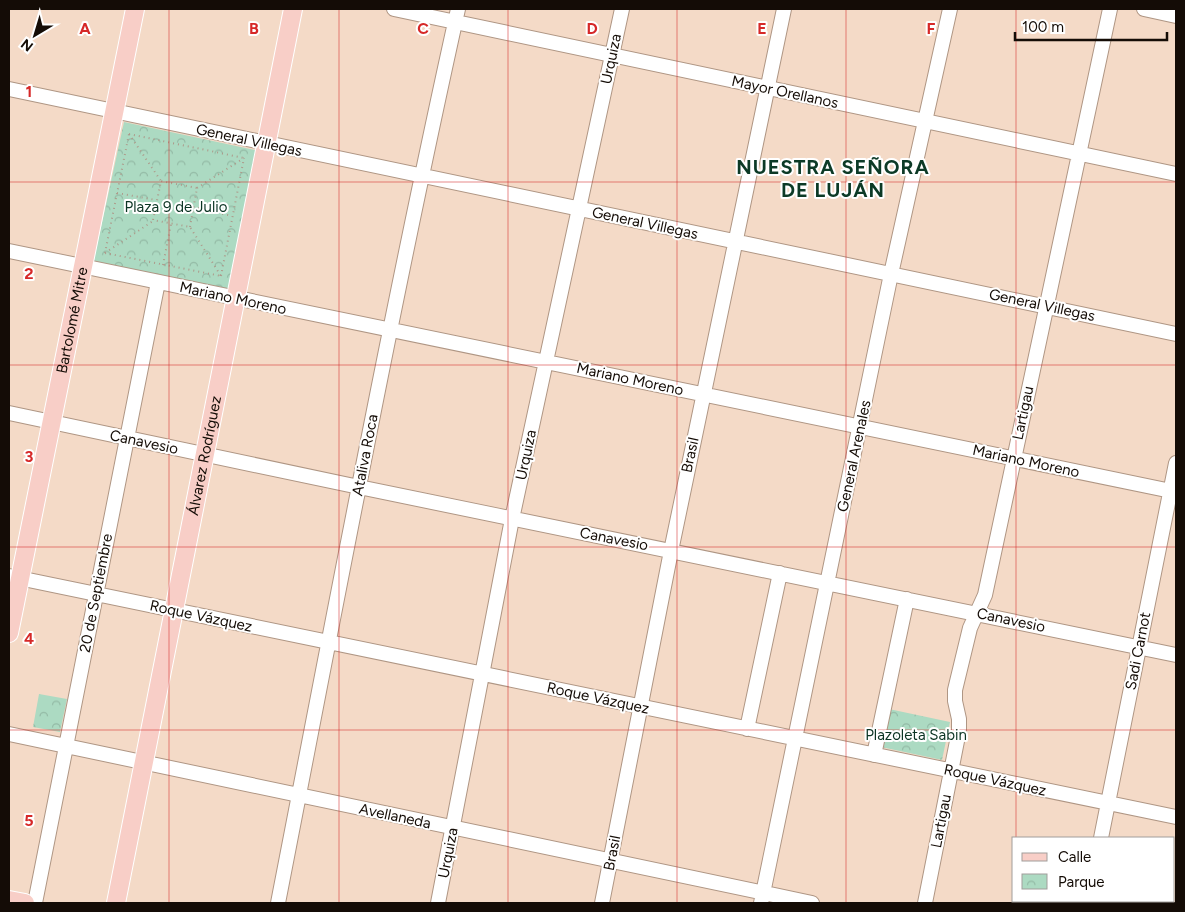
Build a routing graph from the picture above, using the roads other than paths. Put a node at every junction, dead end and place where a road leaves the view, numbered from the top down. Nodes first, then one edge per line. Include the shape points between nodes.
1 (135, 9) edge
2 (293, 9) edge
3 (394, 9) edge
4 (622, 9) edge
5 (784, 9) edge
6 (950, 9) edge
7 (1110, 9) edge
8 (1144, 9) edge
9 (457, 15) edge
10 (1176, 16) edge
11 (612, 55) junction
12 (768, 88) junction
13 (9, 89) edge
14 (114, 112) junction
15 (926, 121) junction
16 (265, 143) junction
17 (1080, 154) junction
18 (1176, 174) edge
19 (421, 176) junction
20 (579, 209) junction
21 (735, 241) junction
22 (9, 251) edge
23 (83, 267) junction
24 (891, 274) junction
25 (158, 282) junction
26 (235, 298) junction
27 (1046, 306) junction
28 (390, 330) junction
29 (1176, 334) edge
30 (546, 362) junction
31 (703, 395) junction
32 (9, 413) edge
33 (52, 422) junction
34 (860, 427) junction
35 (127, 438) junction
36 (204, 454) junction
37 (1014, 458) junction
38 (1176, 464) edge
39 (358, 487) junction
40 (1173, 491) edge
41 (512, 519) junction
42 (670, 551) junction
43 (780, 573) junction
44 (14, 578) edge
45 (827, 582) junction
46 (96, 594) junction
47 (907, 599) junction
48 (173, 610) junction
49 (976, 613) junction
50 (9, 633) edge
51 (328, 642) junction
52 (1138, 647) junction
53 (1176, 655) edge
54 (482, 674) junction
55 (640, 706) junction
56 (747, 728) junction
57 (9, 734) edge
58 (795, 738) junction
59 (66, 746) junction
60 (874, 755) junction
61 (143, 763) junction
62 (951, 771) junction
63 (299, 795) junction
64 (1108, 803) junction
65 (1176, 817) edge
66 (453, 828) junction
67 (1101, 837) edge
68 (610, 861) junction
69 (762, 898) edge
70 (9, 900) edge
71 (25, 903) edge
72 (35, 903) edge
73 (116, 903) edge
74 (278, 903) edge
75 (438, 903) edge
76 (602, 903) edge
77 (812, 903) edge
78 (925, 903) edge

1 - 14 main road, Bartolomé Mitre
2 - 16 main road, Álvarez Rodríguez
3 - 9 street, Mayor Orellanos
4 - 11 street, Urquiza
5 - 12 street, Brasil
6 - 15 street, General Arenales
7 - 17 street, Lartigau
8 - 10 street
9 - 11 street, Mayor Orellanos
9 - 19 street, Ataliva Roca
11 - 12 street, Mayor Orellanos
11 - 20 street, Urquiza
12 - 15 street, Mayor Orellanos
12 - 21 street, Brasil
13 - 14 street, General Villegas
14 - 16 street, General Villegas
14 - 23 main road, Bartolomé Mitre
15 - 17 street, Mayor Orellanos
15 - 24 street, General Arenales
16 - 19 street, General Villegas
16 - 26 main road, Álvarez Rodríguez
17 - 18 street, Mayor Orellanos
17 - 27 street, Lartigau
19 - 20 street, General Villegas
19 - 28 street, Ataliva Roca
20 - 21 street, General Villegas
20 - 30 street, Urquiza
21 - 24 street, General Villegas
21 - 31 street, Brasil
22 - 23 street, Mariano Moreno
23 - 25 street, Mariano Moreno
23 - 33 main road, Bartolomé Mitre
24 - 27 street, General Villegas
24 - 34 street, General Arenales
25 - 26 street, Mariano Moreno
25 - 35 street, 20 de Septiembre
26 - 28 street, Mariano Moreno
26 - 36 main road, Álvarez Rodríguez
27 - 29 street, General Villegas
27 - 37 street, Lartigau
28 - 30 street, Mariano Moreno
28 - 39 street, Ataliva Roca
30 - 31 street, Mariano Moreno
30 - 41 street, Urquiza
31 - 34 street, Mariano Moreno
31 - 42 street, Brasil
32 - 33 street, Canavesio
33 - 35 street, Canavesio
33 - 44 main road, Bartolomé Mitre
34 - 37 street, Mariano Moreno
34 - 45 street, General Arenales
35 - 36 street, Canavesio
35 - 46 street, 20 de Septiembre
36 - 39 street, Canavesio
36 - 48 main road, Álvarez Rodríguez
37 - 40 street, Mariano Moreno
37 - 49 street, Lartigau via 985,595
38 - 40 street, Sadi Carnot
39 - 41 street, Canavesio
39 - 51 street, Ataliva Roca
40 - 52 street, Sadi Carnot
41 - 42 street, Canavesio
41 - 54 street, Urquiza
42 - 43 street, Canavesio
42 - 55 street, Brasil
43 - 45 street, Canavesio
43 - 56 street
44 - 46 street, Roque Vázquez
44 - 50 main road, Bartolomé Mitre
45 - 47 street, Canavesio
45 - 58 street, General Arenales
46 - 48 street, Roque Vázquez
46 - 59 street, 20 de Septiembre
47 - 49 street, Canavesio
47 - 60 street
48 - 51 street, Roque Vázquez
48 - 61 main road, Álvarez Rodríguez
49 - 52 street, Canavesio
49 - 62 street, Lartigau via 955,690 960,725
51 - 54 street, Roque Vázquez
51 - 63 street, Ataliva Roca
52 - 53 street, Canavesio
52 - 64 street, Sadi Carnot
54 - 55 street, Roque Vázquez
54 - 66 street, Urquiza
55 - 56 street, Roque Vázquez
55 - 68 street, Brasil
56 - 58 street, Roque Vázquez
57 - 59 street, Avellaneda
58 - 60 street, Roque Vázquez
58 - 69 street, General Arenales
59 - 61 street, Avellaneda
59 - 72 street, 20 de Septiembre
60 - 62 street, Roque Vázquez
61 - 63 street, Avellaneda
61 - 73 main road, Álvarez Rodríguez
62 - 64 street, Roque Vázquez
62 - 78 street, Lartigau
63 - 66 street, Avellaneda
63 - 74 street, Ataliva Roca
64 - 65 street, Roque Vázquez
64 - 67 street, Sadi Carnot
66 - 68 street, Avellaneda
66 - 75 street, Urquiza
68 - 69 street, Avellaneda
68 - 76 street, Brasil
69 - 77 street, Avellaneda
70 - 71 main road

